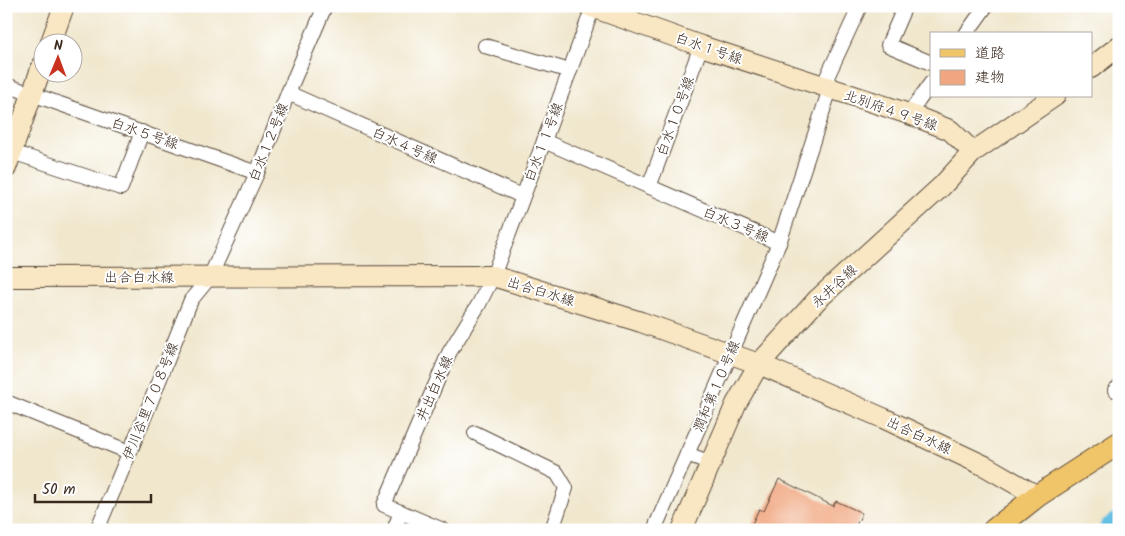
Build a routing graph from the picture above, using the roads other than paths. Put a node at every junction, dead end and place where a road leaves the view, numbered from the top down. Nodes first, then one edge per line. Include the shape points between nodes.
1 (64, 6) edge
2 (325, 6) edge
3 (860, 6) edge
4 (905, 6) edge
5 (986, 6) edge
6 (592, 7) edge
7 (55, 32) edge
8 (967, 32) edge
9 (485, 46) dead end
10 (701, 46) junction
11 (1119, 46) edge
12 (930, 63) edge
13 (1092, 67) edge
14 (570, 71) junction
15 (37, 82) edge
16 (930, 84) edge
17 (6, 85) edge
18 (830, 89) junction
19 (288, 93) junction
20 (33, 94) junction
21 (1052, 98) edge
22 (909, 114) junction
23 (142, 132) junction
24 (544, 141) junction
25 (973, 152) junction
26 (9, 160) edge
27 (257, 172) junction
28 (649, 187) junction
29 (522, 196) junction
30 (779, 243) junction
31 (493, 276) junction
32 (210, 277) junction
33 (6, 278) edge
34 (191, 300) joint
35 (730, 354) junction
36 (759, 364) junction
37 (6, 402) edge
38 (475, 433) dead end
39 (1119, 443) edge
40 (129, 452) junction
41 (688, 454) junction
42 (711, 462) junction
43 (1037, 496) junction
44 (401, 512) junction
45 (97, 530) edge
46 (394, 530) edge
47 (443, 530) edge
48 (552, 530) edge
49 (654, 530) edge
50 (682, 530) edge
51 (994, 530) edge

1 - 7 street
2 - 19 street, 白水１２号線
3 - 18 street, 白水３号線 via 827,76
4 - 12 street via 888,45
5 - 8 street
6 - 10 street, 白水１号線
6 - 14 street, 白水１１号線
9 - 14 street
10 - 18 street, 白水１号線
10 - 28 street, 白水１０号線
11 - 13 street
14 - 24 street, 白水１１号線
15 - 20 street
16 - 22 street
17 - 20 street, 白水５号線
18 - 22 street, 北別府４９号線
18 - 30 street, 白水３号線
19 - 27 street, 白水１２号線
19 - 29 street, 白水４号線
20 - 23 street, 白水５号線
20 - 26 street
21 - 25 street, 永井谷線
22 - 25 street, 北別府４９号線 via 950,130
23 - 26 street via 121,188
23 - 27 street, 白水５号線
24 - 28 street, 白水３号線
24 - 29 street, 白水１１号線
25 - 36 street, 永井谷線 via 942,186 817,300
27 - 32 street, 白水１２号線
28 - 30 street, 白水３号線
29 - 31 street, 白水１１号線
30 - 35 street, 潤和第１０号線
31 - 32 street, 出合白水線
31 - 35 street, 出合白水線 via 641,322
31 - 44 street, 井出白水線 via 449,353 384,505
32 - 33 street, 出合白水線
32 - 34 street, 白水１２号線
34 - 40 street, 伊川谷里７０８号線
35 - 36 street, 出合白水線
35 - 41 street, 潤和第１０号線
36 - 42 street, 永井谷線 via 736,404
36 - 43 street, 出合白水線 via 985,466
37 - 40 street
38 - 48 street via 557,473 566,488
39 - 43 main road
40 - 45 street, 伊川谷里７０８号線
41 - 42 street
41 - 49 street, 潤和第１０号線
42 - 50 street, 永井谷線
43 - 51 main road
44 - 46 street
44 - 47 street

